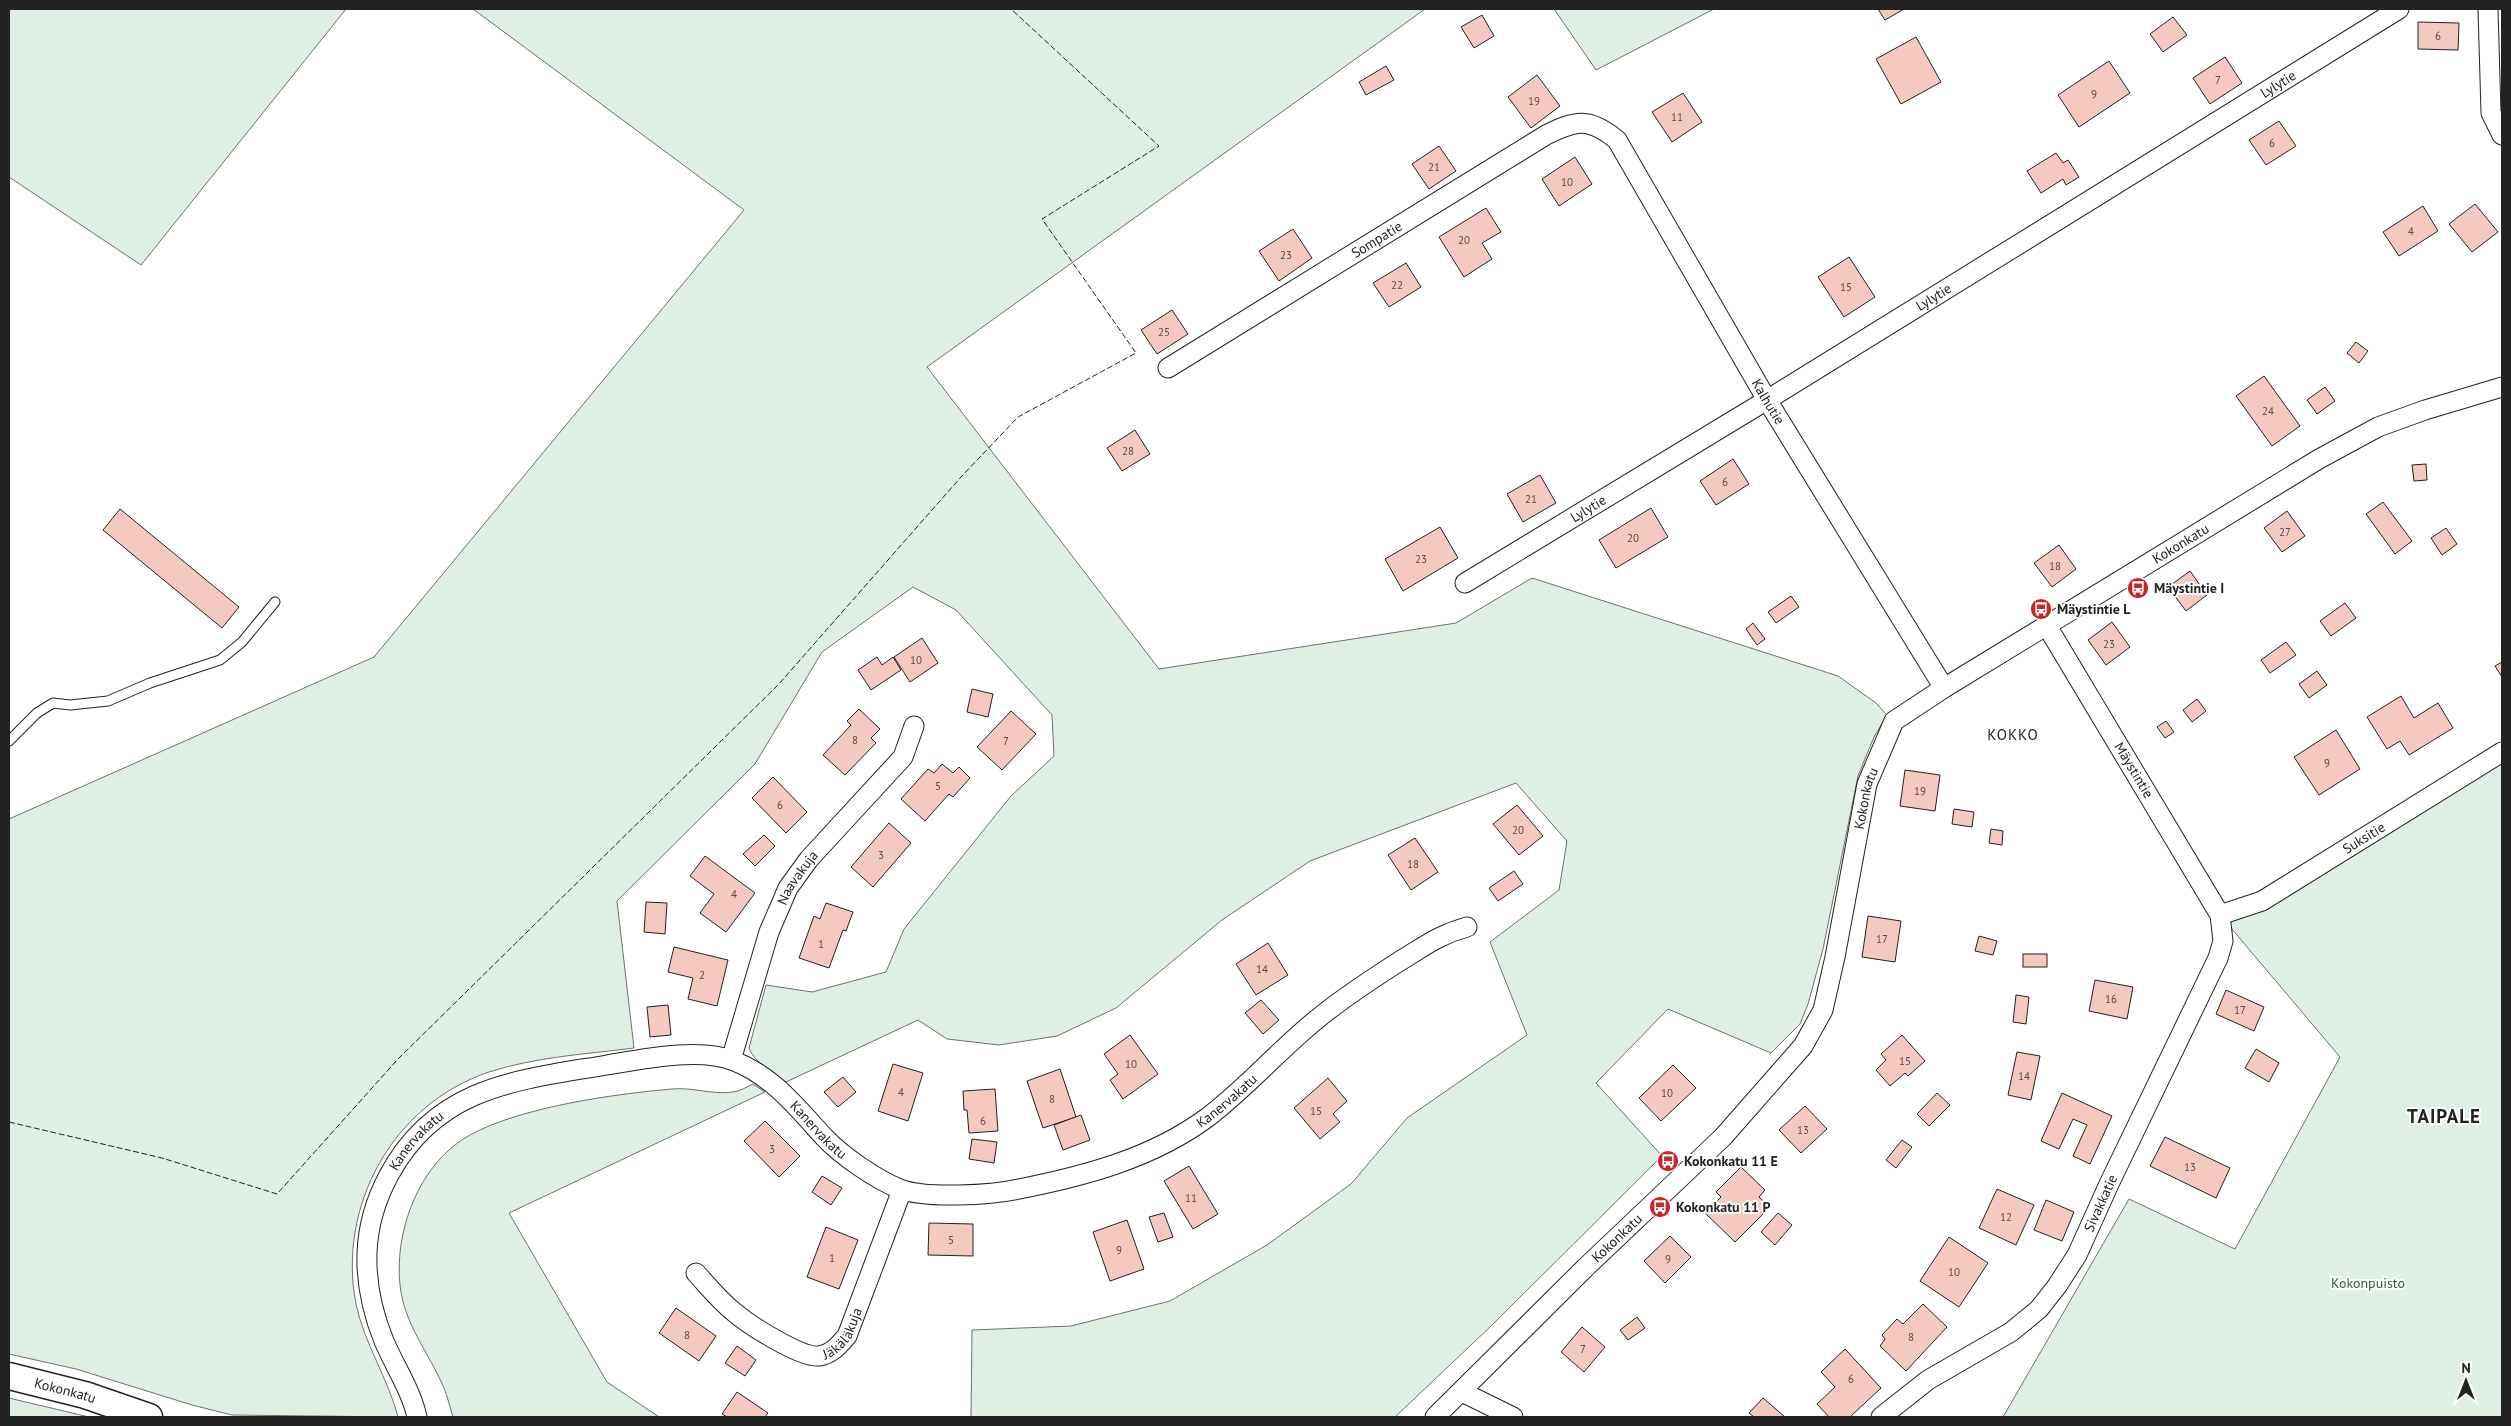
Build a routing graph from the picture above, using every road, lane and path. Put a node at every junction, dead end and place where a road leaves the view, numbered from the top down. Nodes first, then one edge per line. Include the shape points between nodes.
1 (2399, 9) edge
2 (2488, 9) edge
3 (1589, 124) joint
4 (2502, 135) edge
5 (1168, 368) dead end
6 (2502, 387) edge
7 (1767, 400) junction
8 (1465, 583) dead end
9 (275, 602) dead end
10 (2047, 626) junction
11 (1944, 688) junction
12 (914, 726) dead end
13 (9, 742) edge
14 (2502, 752) edge
15 (2220, 914) junction
16 (1466, 927) dead end
17 (732, 1060) junction
18 (902, 1190) junction
19 (696, 1273) dead end
20 (9, 1376) edge
21 (1462, 1392) junction
22 (149, 1417) edge
23 (417, 1417) edge
24 (1435, 1417) edge
25 (1513, 1417) edge
26 (1881, 1417) edge

1 - 7 street, Lylytie
2 - 4 street via 2491,114
3 - 5 street, Sompatie via 1569,124 1546,135
3 - 7 street, Kalhutie via 1604,129 1617,140
6 - 10 street, Kokonkatu via 2378,428 2319,459
7 - 8 street, Lylytie
7 - 11 street, Kalhutie
9 - 13 lane via 242,642 220,660 108,701 70,705 53,703
10 - 11 street, Kokonkatu
10 - 15 street, Mäystintie
11 - 21 street, Kokonkatu via 1894,721 1867,784 1823,1010 1803,1046 1723,1136
12 - 17 street, Naavakuja via 903,757 815,852 788,888 769,932
14 - 15 street, Suksitie via 2262,901
15 - 26 street, Sivakkatie via 2223,941 2218,958 2077,1255 2057,1286 2039,1309 2011,1332 1928,1380
16 - 18 street, Kanervakatu via 1443,933 1326,1011 1245,1087 1204,1120 1139,1155 1077,1176 1012,1191 966,1196
17 - 18 street, Kanervakatu via 774,1084 829,1143
17 - 23 street, Kanervakatu via 697,1055 667,1057 510,1083 470,1096 429,1123 400,1155 381,1190 371,1220 367,1254 371,1302
18 - 19 street, Jäkäläkuja via 847,1336 836,1349 820,1356 804,1355 734,1313
20 - 22 street, Kokonkatu via 85,1395
21 - 24 street, Kokonkatu
21 - 25 street

